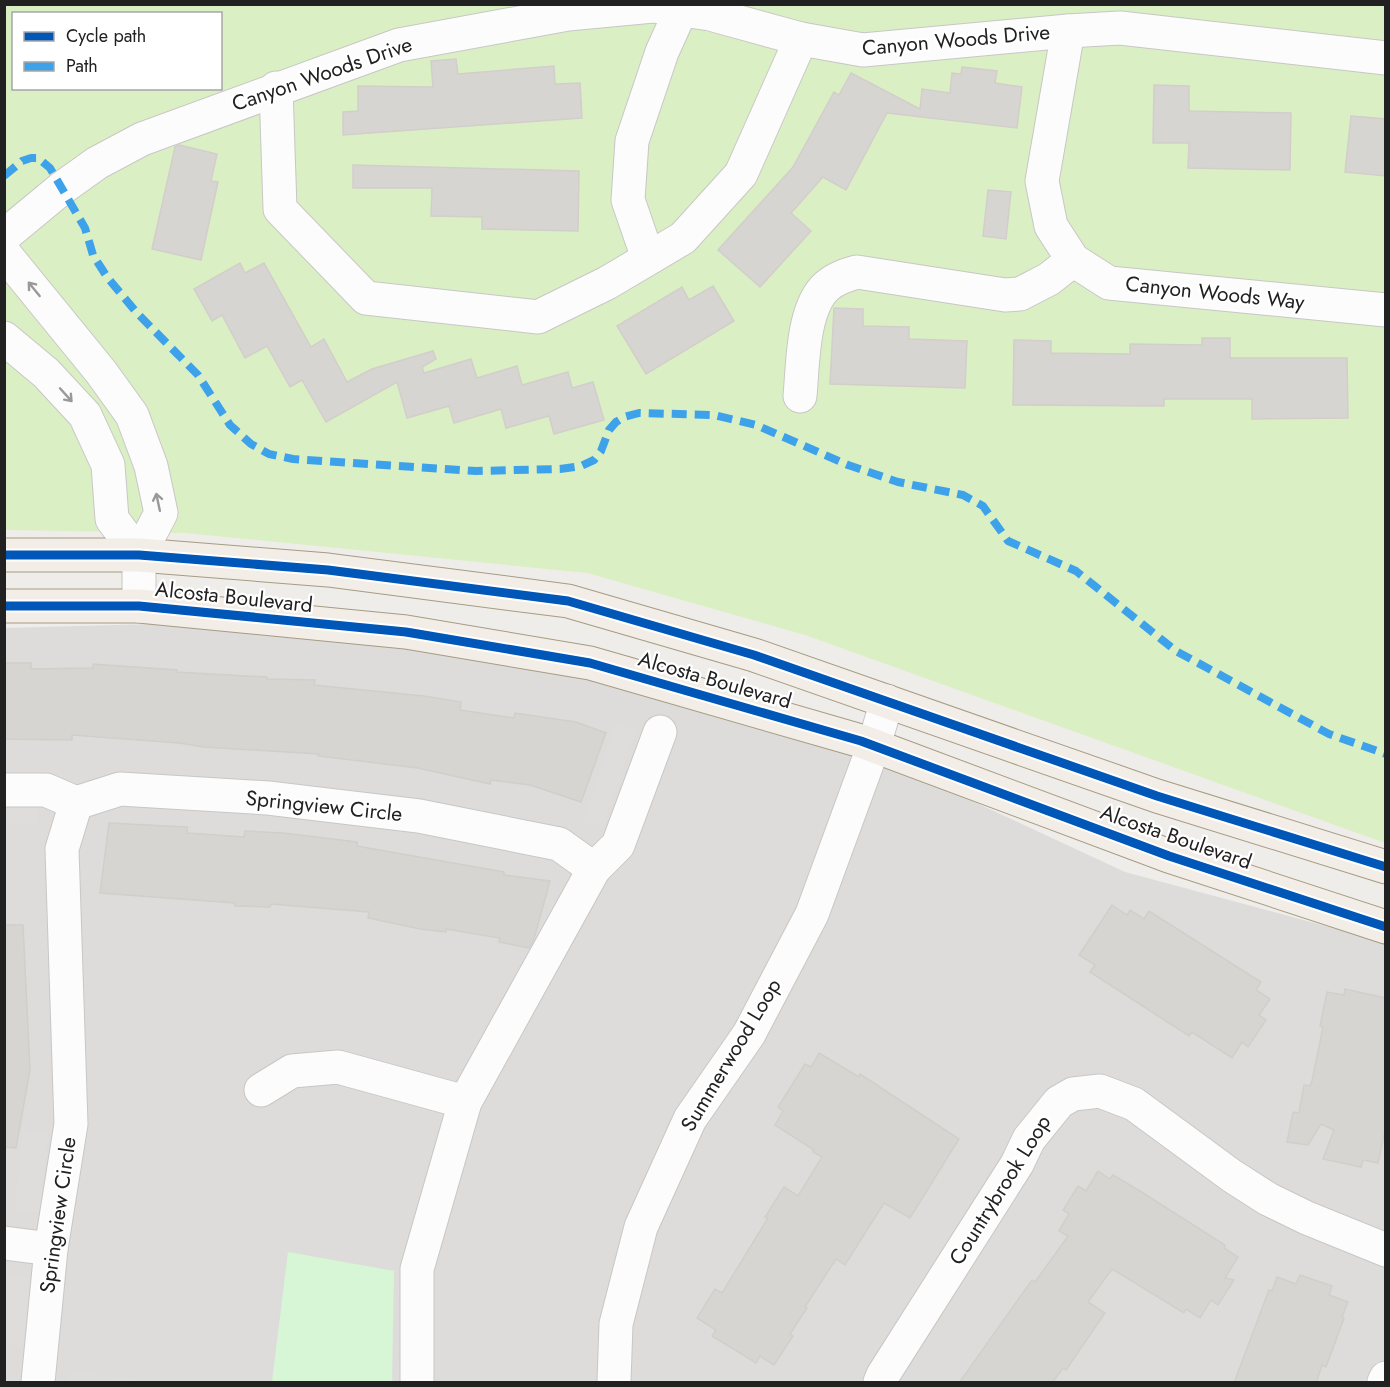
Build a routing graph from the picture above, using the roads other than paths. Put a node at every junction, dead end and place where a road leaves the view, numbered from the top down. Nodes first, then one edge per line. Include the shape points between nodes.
1 (681, 10) junction
2 (1068, 31) junction
3 (801, 39) junction
4 (1386, 58) edge
5 (276, 88) junction
6 (4, 236) edge
7 (4, 253) edge
8 (648, 258) junction
9 (1073, 260) junction
10 (1386, 310) edge
11 (4, 338) edge
12 (800, 396) dead end
13 (4, 555) edge
14 (139, 555) junction
15 (4, 606) edge
16 (139, 606) junction
17 (887, 701) junction
18 (660, 732) dead end
19 (874, 745) junction
20 (4, 790) edge
21 (76, 803) junction
22 (1386, 867) edge
23 (594, 869) junction
24 (1386, 927) edge
25 (261, 1090) dead end
26 (465, 1102) junction
27 (4, 1243) edge
28 (51, 1249) junction
29 (1386, 1250) edge
30 (1386, 1378) edge
31 (38, 1383) edge
32 (417, 1383) edge
33 (615, 1383) edge
34 (880, 1383) edge
35 (1384, 1383) edge

1 - 3 street, Canyon Woods Drive
1 - 5 street, Canyon Woods Drive via 653,6 568,14 399,45
1 - 8 street via 662,52 632,141 628,200
2 - 3 street, Canyon Woods Drive via 863,50
2 - 4 street, Canyon Woods Drive via 1120,28
2 - 9 street, Canyon Woods Way via 1042,181 1051,226
3 - 8 street via 741,174 682,238
5 - 6 street, Canyon Woods Drive via 133,143 62,188
5 - 8 street via 280,210 366,298 538,317 608,283
14 -> 7 street via 161,513 151,466 132,415
9 - 10 street, Canyon Woods Way via 1109,283
9 - 12 street via 1050,279 1020,294 857,272 841,277 826,286 816,300 806,332
11 -> 14 street via 46,373 85,415 108,465 112,519
13 - 14 main road, Alcosta Boulevard
14 - 16 street
14 - 17 main road, Alcosta Boulevard via 328,570 568,601 754,655
15 - 16 main road, Alcosta Boulevard
16 - 19 main road, Alcosta Boulevard via 406,632 590,663
17 - 19 street, Summerwood Loop
17 - 22 main road, Alcosta Boulevard via 1157,796
18 - 23 street via 618,845
19 - 24 main road, Alcosta Boulevard via 1169,856
19 - 33 street, Summerwood Loop via 813,914 749,1034 690,1119 640,1227 616,1324
20 - 21 street via 46,790
21 - 23 street, Springview Circle via 120,789 268,798 419,816 560,844
21 - 28 street, Springview Circle via 62,849 71,1124
23 - 26 street
25 - 26 street via 292,1071 338,1066
26 - 32 street via 417,1269
27 - 28 street
28 - 31 street, Springview Circle
29 - 34 street, Countrybrook Loop via 1268,1199 1134,1104 1100,1091 1073,1094 1059,1102 1029,1139
30 - 35 street

